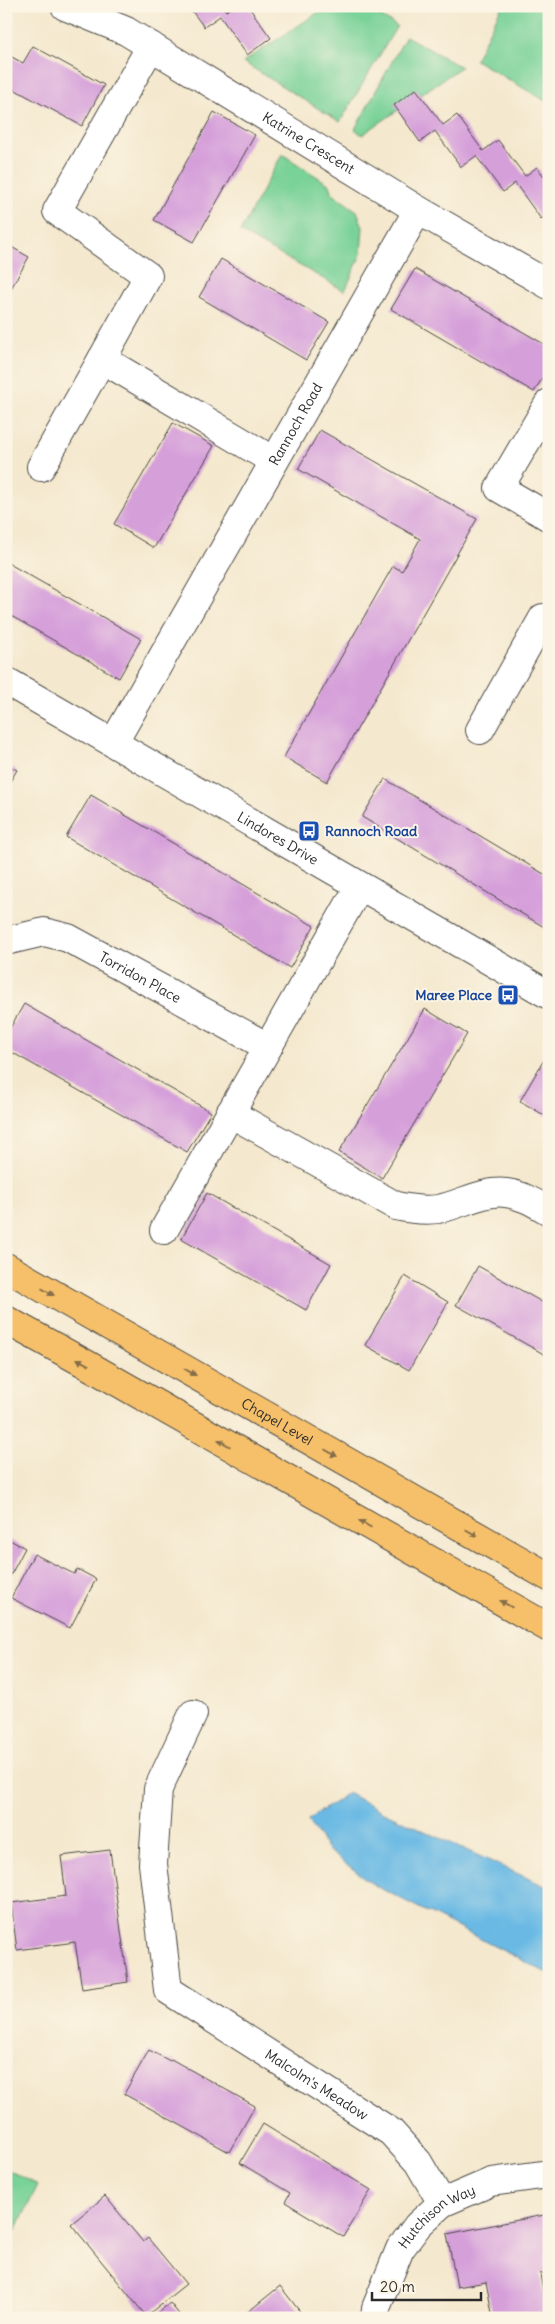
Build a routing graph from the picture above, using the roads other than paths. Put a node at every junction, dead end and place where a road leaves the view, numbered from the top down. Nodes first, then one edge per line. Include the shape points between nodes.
1 (64, 6) edge
2 (151, 46) junction
3 (418, 210) junction
4 (549, 285) edge
5 (102, 359) junction
6 (549, 403) edge
7 (274, 461) junction
8 (41, 467) dead end
9 (549, 517) edge
10 (547, 616) edge
11 (6, 681) edge
12 (480, 730) dead end
13 (114, 742) junction
14 (359, 887) junction
15 (6, 941) edge
16 (549, 995) edge
17 (268, 1048) junction
18 (230, 1113) junction
19 (549, 1211) edge
20 (164, 1230) dead end
21 (6, 1267) edge
22 (6, 1320) edge
23 (549, 1577) edge
24 (549, 1628) edge
25 (193, 1714) dead end
26 (549, 2174) edge
27 (442, 2203) junction
28 (375, 2318) edge

1 - 2 street, Katrine Crescent via 126,31
2 - 3 street, Katrine Crescent
2 - 5 street via 57,211 148,276
3 - 4 street, Katrine Crescent
3 - 7 street, Rannoch Road
5 - 7 street
5 - 8 street
6 - 9 street via 499,488
7 - 13 street, Rannoch Road
10 - 12 street
11 - 13 street, Lindores Drive
13 - 14 street, Lindores Drive
14 - 16 street, Lindores Drive
14 - 17 street
15 - 17 street, Torridon Place via 44,932 68,938
17 - 18 street
18 - 19 street via 396,1206 419,1211 490,1193 506,1193 528,1199
18 - 20 street
21 -> 23 main road, Chapel Level
24 -> 22 main road
25 - 27 street, Malcolm's Meadow via 158,1789 153,1864 168,1990 391,2132 418,2162
26 - 27 street, Hutchison Way via 491,2182
27 - 28 street, Hutchison Way via 418,2225 400,2249

